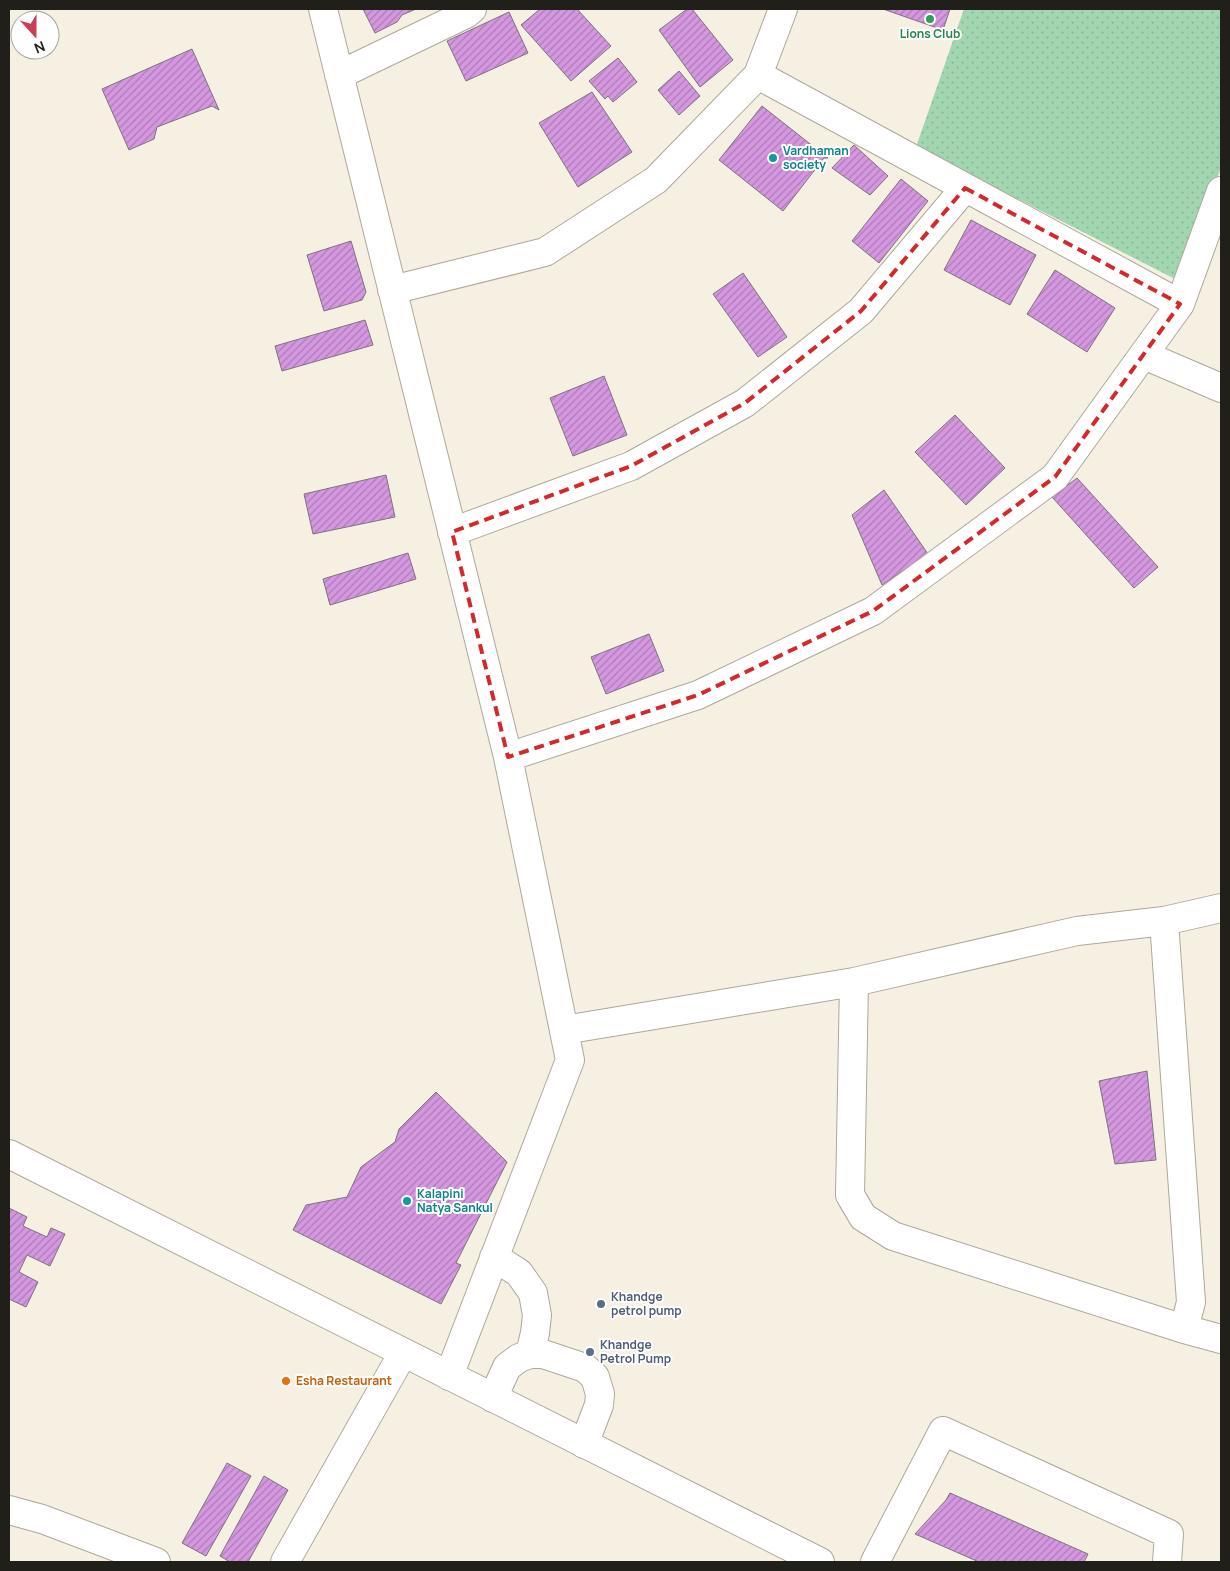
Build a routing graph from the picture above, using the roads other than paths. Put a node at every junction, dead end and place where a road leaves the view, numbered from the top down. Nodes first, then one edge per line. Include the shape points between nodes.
1 (323, 9) edge
2 (472, 9) edge
3 (783, 9) edge
4 (340, 75) junction
5 (758, 75) junction
6 (965, 188) junction
7 (1221, 191) edge
8 (392, 290) junction
9 (1180, 304) junction
10 (1144, 355) junction
11 (1221, 388) edge
12 (452, 532) junction
13 (508, 757) junction
14 (1221, 908) edge
15 (1164, 921) junction
16 (854, 982) junction
17 (564, 1030) junction
18 (9, 1154) edge
19 (494, 1257) junction
20 (1184, 1329) junction
21 (1221, 1339) edge
22 (403, 1353) junction
23 (530, 1354) junction
24 (449, 1376) junction
25 (493, 1398) junction
26 (584, 1444) junction
27 (9, 1510) edge
28 (787, 1555) edge
29 (156, 1562) edge
30 (285, 1562) edge
31 (820, 1562) edge
32 (875, 1562) edge
33 (1167, 1562) edge

1 - 4 street
2 - 4 street
3 - 5 street
4 - 8 street
5 - 6 street
5 - 8 street via 656,180 545,252
6 - 9 street
6 - 12 street via 861,311 745,403 631,466
7 - 9 street
8 - 12 street
9 - 10 street
10 - 11 street
10 - 13 street via 1054,477 873,611 698,695
12 - 13 street
13 - 17 street
14 - 15 street
15 - 16 street via 1077,931
15 - 20 street via 1191,1302
16 - 17 street
16 - 20 street via 850,1194 863,1217 893,1236
17 - 19 street via 570,1060
18 - 22 street
19 - 23 street via 519,1273 533,1293 536,1315
19 - 24 street
20 - 21 street
22 - 24 street
22 - 30 street
23 - 25 street via 507,1368
23 - 26 street via 544,1354 585,1368 594,1378 600,1394 599,1405
24 - 25 street
25 - 26 street
26 - 28 street
27 - 29 street via 42,1519
28 - 31 street
32 - 33 street via 943,1431 1170,1534

